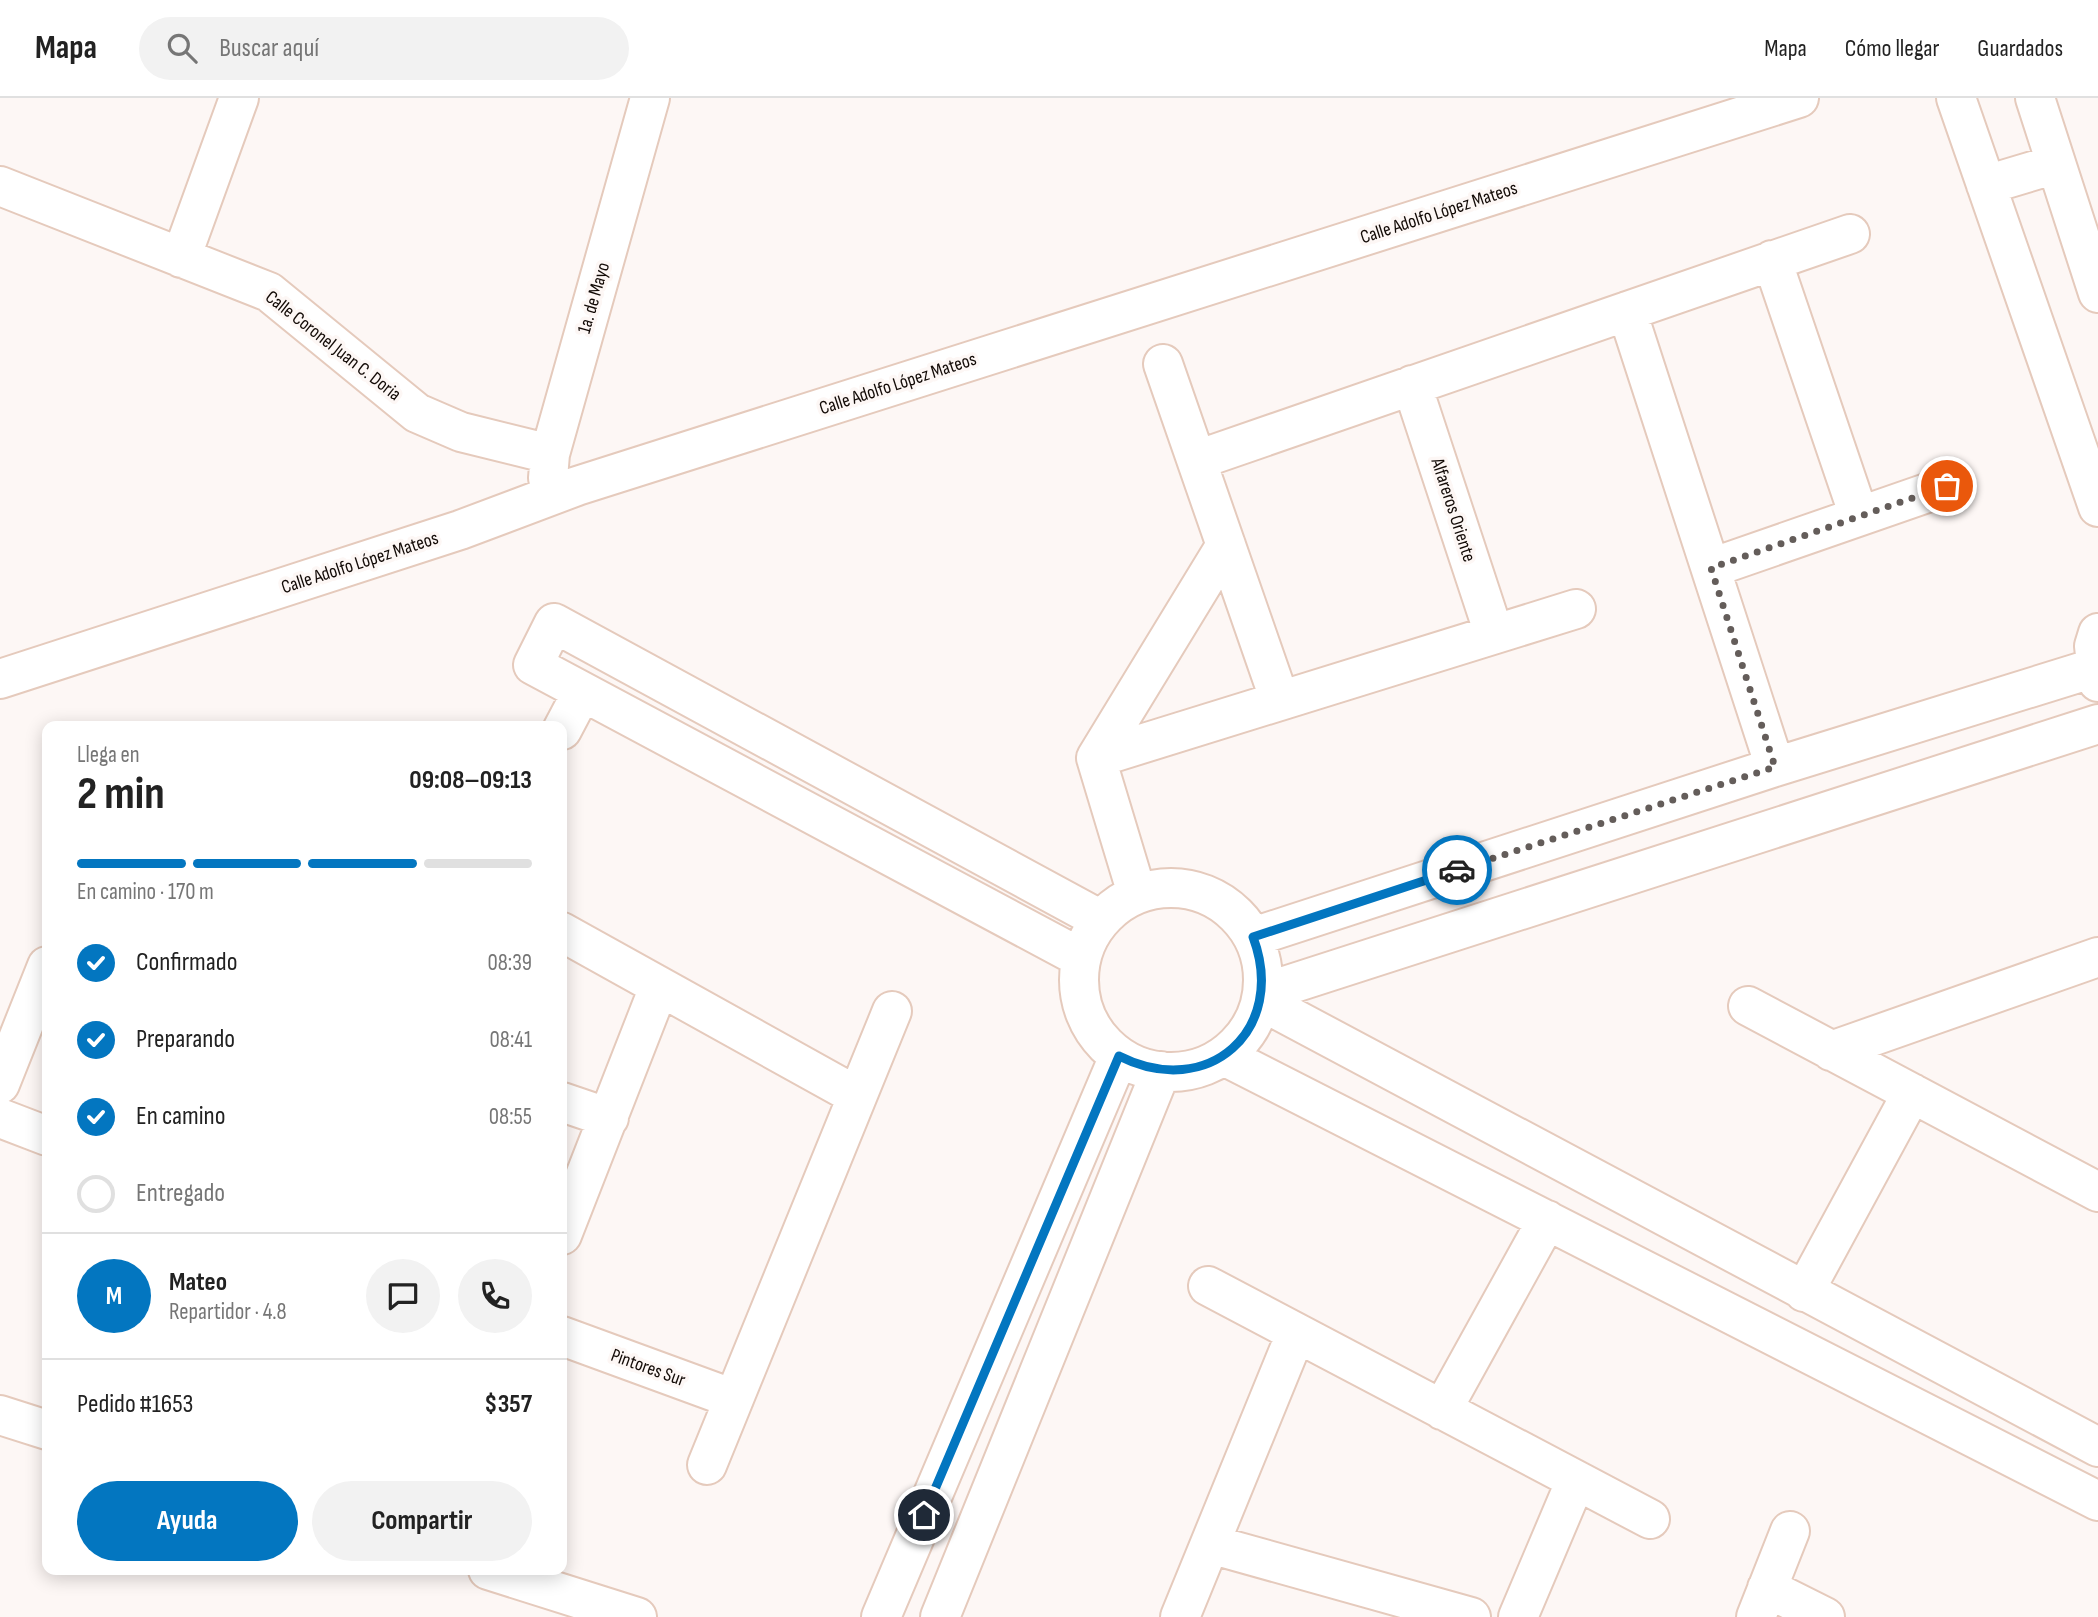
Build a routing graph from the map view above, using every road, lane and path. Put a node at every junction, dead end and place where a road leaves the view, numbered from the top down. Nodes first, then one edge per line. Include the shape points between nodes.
1 (239, 98) edge
2 (650, 98) edge
3 (1799, 98) edge
4 (1956, 98) edge
5 (2035, 98) edge
6 (2056, 164) junction
7 (0, 186) edge
8 (1986, 186) junction
9 (1850, 233) dead end
10 (181, 258) junction
11 (1772, 260) junction
12 (2098, 293) edge
13 (1627, 311) junction
14 (1163, 364) dead end
15 (1412, 385) junction
16 (550, 454) junction
17 (1197, 460) junction
18 (1947, 486) dead end
19 (546, 499) junction
20 (2098, 507) edge
21 (1860, 516) junction
22 (1226, 545) junction
23 (1711, 568) junction
24 (1576, 609) dead end
25 (1494, 634) junction
26 (2097, 661) edge
27 (0, 679) edge
28 (582, 692) junction
29 (1280, 701) junction
30 (567, 721) edge
31 (2098, 723) edge
32 (1096, 758) junction
33 (1775, 767) junction
34 (1137, 894) junction
35 (1101, 919) junction
36 (567, 935) edge
37 (1253, 937) junction
38 (2098, 957) edge
39 (1081, 958) junction
40 (42, 979) edge
41 (659, 987) junction
42 (1262, 997) junction
43 (1748, 1006) dead end
44 (892, 1011) dead end
45 (1831, 1051) junction
46 (1119, 1056) junction
47 (1224, 1056) junction
48 (1161, 1071) junction
49 (0, 1084) edge
50 (1912, 1093) junction
51 (857, 1096) junction
52 (567, 1104) edge
53 (0, 1118) edge
54 (609, 1118) junction
55 (42, 1134) edge
56 (2098, 1192) edge
57 (1548, 1220) junction
58 (567, 1223) edge
59 (1208, 1286) dead end
60 (1804, 1292) junction
61 (1296, 1333) junction
62 (567, 1338) edge
63 (734, 1399) junction
64 (1442, 1410) junction
65 (0, 1415) edge
66 (42, 1428) edge
67 (2098, 1447) edge
68 (707, 1465) dead end
69 (1576, 1480) junction
70 (2098, 1501) edge
71 (1650, 1520) dead end
72 (1790, 1531) dead end
73 (1210, 1544) junction
74 (504, 1575) edge
75 (1762, 1603) edge
76 (637, 1617) edge
77 (881, 1617) edge
78 (940, 1617) edge
79 (1180, 1617) edge
80 (1471, 1617) edge
81 (1518, 1617) edge
82 (1825, 1617) edge

1 - 10 street
2 - 16 street, 1a. de Mayo
3 - 19 street, Calle Adolfo López Mateos
4 - 8 street
5 - 6 street
6 - 8 street
6 - 12 street
7 - 10 street, Calle Coronel Juan C. Doria
8 - 20 street
9 - 11 street
10 - 16 street, Calle Coronel Juan C. Doria via 269,292 418,413 461,432
11 - 13 street
11 - 21 street
13 - 15 street
13 - 23 street
14 - 17 street
15 - 17 street
15 - 25 street, Alfareros Oriente
16 - 19 street, 1a. de Mayo
17 - 22 street
18 - 21 street
19 - 27 street, Calle Adolfo López Mateos
21 - 23 street
22 - 29 street
22 - 32 street
23 - 33 street
24 - 25 street
25 - 29 street
26 - 33 street
28 - 30 street
28 - 35 street via 533,665 554,623
28 - 39 street
29 - 32 street
31 - 42 street
32 - 34 street
33 - 37 street
34 - 35 street
34 - 37 street via 1182,888 1203,894 1240,918
35 - 39 street
36 - 41 street
37 - 42 street via 1261,957
38 - 45 street
39 - 46 street via 1081,1002 1089,1023
40 - 49 street
41 - 51 street
41 - 54 street
42 - 47 street via 1247,1031
42 - 60 street
43 - 45 street
44 - 51 street
45 - 50 street
46 - 48 street
46 - 77 street
47 - 48 street via 1183,1071
47 - 57 street
48 - 78 street
50 - 56 street
50 - 60 street
51 - 63 street
52 - 54 street
53 - 55 street
54 - 58 street
57 - 64 street
57 - 70 street
59 - 61 street
60 - 67 street
61 - 64 street
61 - 73 street
62 - 63 street, Pintores Sur
63 - 68 street
64 - 69 street
65 - 66 street
69 - 71 street
69 - 81 street
72 - 75 street
73 - 79 street
73 - 80 street
74 - 76 street
75 - 82 street

